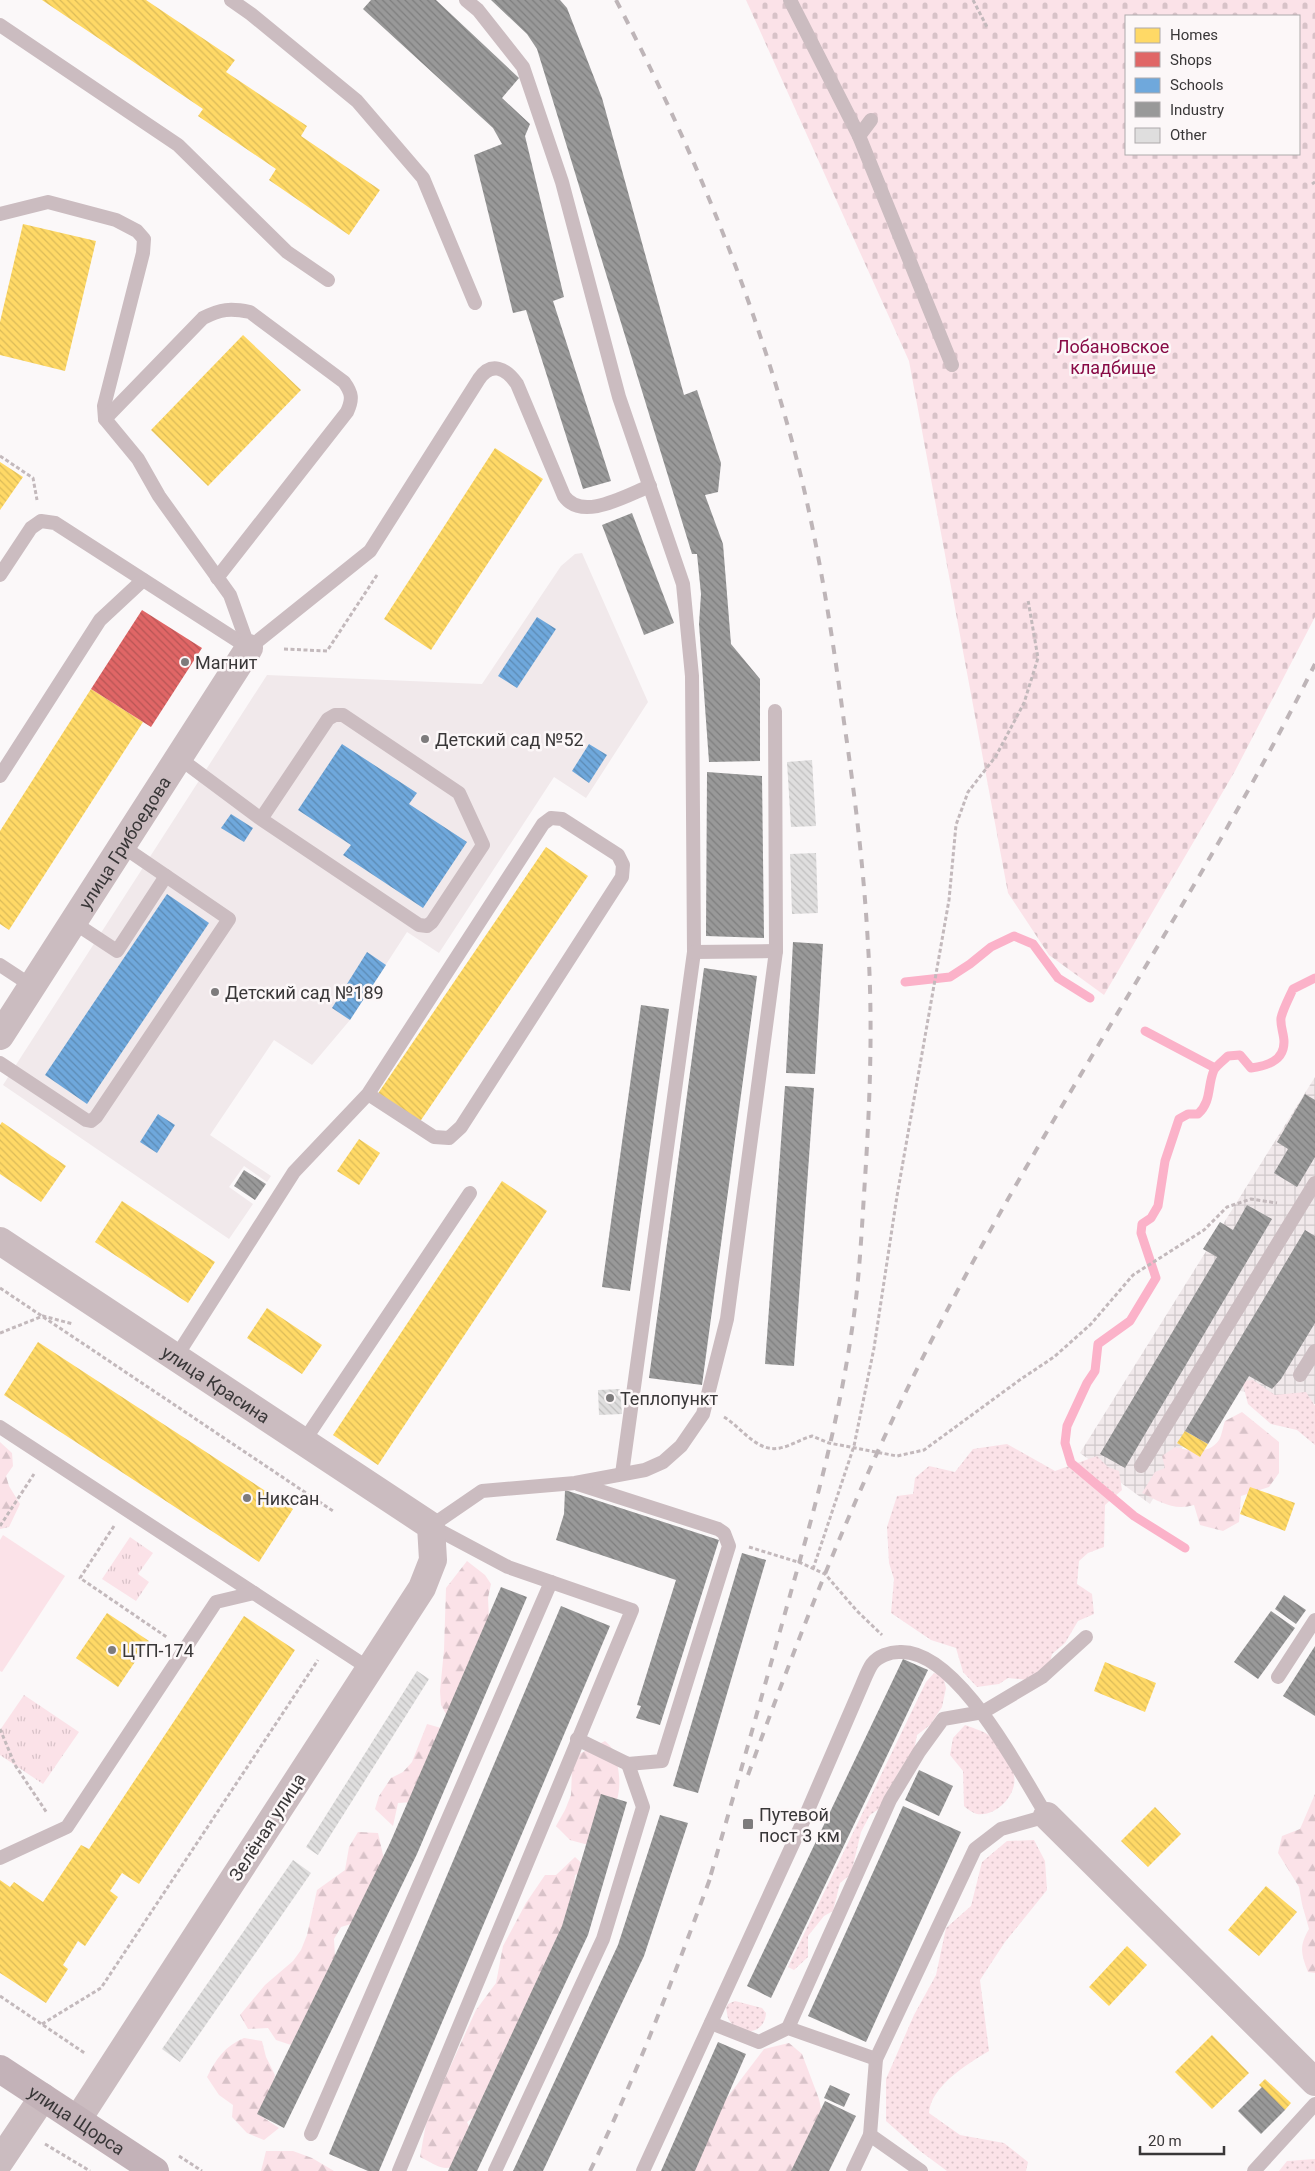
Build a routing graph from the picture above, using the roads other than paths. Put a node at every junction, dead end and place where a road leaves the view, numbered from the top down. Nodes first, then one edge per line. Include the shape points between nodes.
1 (231, 0) edge
2 (466, 0) edge
3 (790, 0) edge
4 (0, 25) edge
5 (872, 120) dead end
6 (859, 136) junction
7 (0, 214) edge
8 (328, 280) dead end
9 (475, 303) dead end
10 (952, 364) dead end
11 (105, 419) junction
12 (650, 486) junction
13 (0, 574) edge
14 (217, 578) junction
15 (143, 580) junction
16 (249, 648) junction
17 (775, 711) dead end
18 (178, 758) junction
19 (0, 776) edge
20 (261, 820) junction
21 (122, 846) junction
22 (166, 876) junction
23 (73, 922) junction
24 (776, 951) junction
25 (694, 952) junction
26 (0, 965) edge
27 (32, 986) junction
28 (0, 1036) edge
29 (0, 1063) edge
30 (368, 1094) junction
31 (1315, 1183) edge
32 (470, 1193) dead end
33 (1309, 1205) edge
34 (0, 1241) edge
35 (1315, 1350) edge
36 (176, 1357) junction
37 (1300, 1375) dead end
38 (0, 1427) edge
39 (304, 1441) junction
40 (1141, 1466) dead end
41 (622, 1474) junction
42 (575, 1483) junction
43 (431, 1526) junction
44 (551, 1582) junction
45 (254, 1593) junction
46 (1315, 1620) edge
47 (1086, 1637) dead end
48 (370, 1668) junction
49 (1278, 1677) dead end
50 (983, 1712) junction
51 (577, 1739) junction
52 (628, 1764) junction
53 (1047, 1816) junction
54 (0, 1858) edge
55 (711, 2023) junction
56 (788, 2028) junction
57 (876, 2059) junction
58 (0, 2069) edge
59 (1315, 2082) edge
60 (43, 2097) junction
61 (1315, 2104) edge
62 (78, 2120) junction
63 (311, 2134) dead end
64 (870, 2135) junction
65 (0, 2161) edge
66 (155, 2171) edge
67 (399, 2171) edge
68 (495, 2171) edge
69 (643, 2171) edge
70 (853, 2171) edge
71 (921, 2171) edge
72 (1254, 2171) edge

1 - 9 lane via 357,101 422,178
2 - 12 lane via 478,10 523,67 562,182 619,397
3 - 6 lane
4 - 8 lane via 178,145 287,252
5 - 6 lane
6 - 10 lane
7 - 11 lane via 48,202 116,220 137,231 144,239 143,254 104,406
11 - 14 lane via 138,458 159,496
11 - 14 lane via 203,318 217,311 232,309 250,312 344,382 350,390 352,401 347,412
12 - 16 lane via 596,507 585,508 569,502 517,384 507,372 491,369 479,379 370,551
12 - 25 lane via 683,584 692,676
13 - 15 lane via 31,528 41,521 55,523
14 - 16 lane via 230,595
15 - 16 lane
15 - 19 lane via 100,620
16 - 18 street, улица Грибоедова
17 - 24 lane
18 - 20 lane
18 - 21 street, улица Грибоедова
20 - 20 lane via 328,719 335,714 343,715 459,793 483,845 432,922 426,926 419,925
21 - 22 lane
21 - 23 street, улица Грибоедова
22 - 23 lane via 117,950
22 - 29 lane via 230,919 96,1117 86,1120
23 - 27 street, улица Грибоедова
24 - 25 lane
24 - 41 lane via 727,1319 703,1414 681,1446 663,1462 645,1470
25 - 41 lane
26 - 27 lane
27 - 28 street, улица Грибоедова
30 - 30 lane via 434,1137 449,1138 461,1127 622,877 624,865 618,855 562,819 551,818 542,824
30 - 36 lane via 294,1172
31 - 33 lane
32 - 39 lane
33 - 40 lane
34 - 36 street, улица Красина
35 - 37 lane
36 - 39 street, улица Красина
38 - 45 lane
39 - 43 street, улица Красина
41 - 42 lane
42 - 43 lane via 482,1491
42 - 52 lane via 718,1529 728,1540 728,1552 662,1761
43 - 44 lane via 508,1567
43 - 48 street, Зелёная улица via 433,1560 422,1588
44 - 51 lane via 632,1610
44 - 63 lane
45 - 48 lane
45 - 54 lane via 216,1602 67,1826
46 - 49 lane
47 - 50 lane via 1042,1677
48 - 62 street, Зелёная улица
50 - 53 lane
50 - 55 lane via 931,1660 905,1651 890,1652 873,1663
50 - 56 lane via 943,1719 919,1752 890,1800
51 - 52 lane
51 - 67 lane
52 - 68 lane via 643,1807 603,1939
53 - 57 lane via 1001,1829 975,1849
53 - 59 street
55 - 56 lane via 759,2042
55 - 69 lane
56 - 57 lane
57 - 64 lane
58 - 60 main road, улица Щорса
60 - 62 main road, улица Щорса
60 - 65 street
61 - 72 lane
62 - 66 main road, улица Щорса
64 - 70 lane
64 - 71 lane

